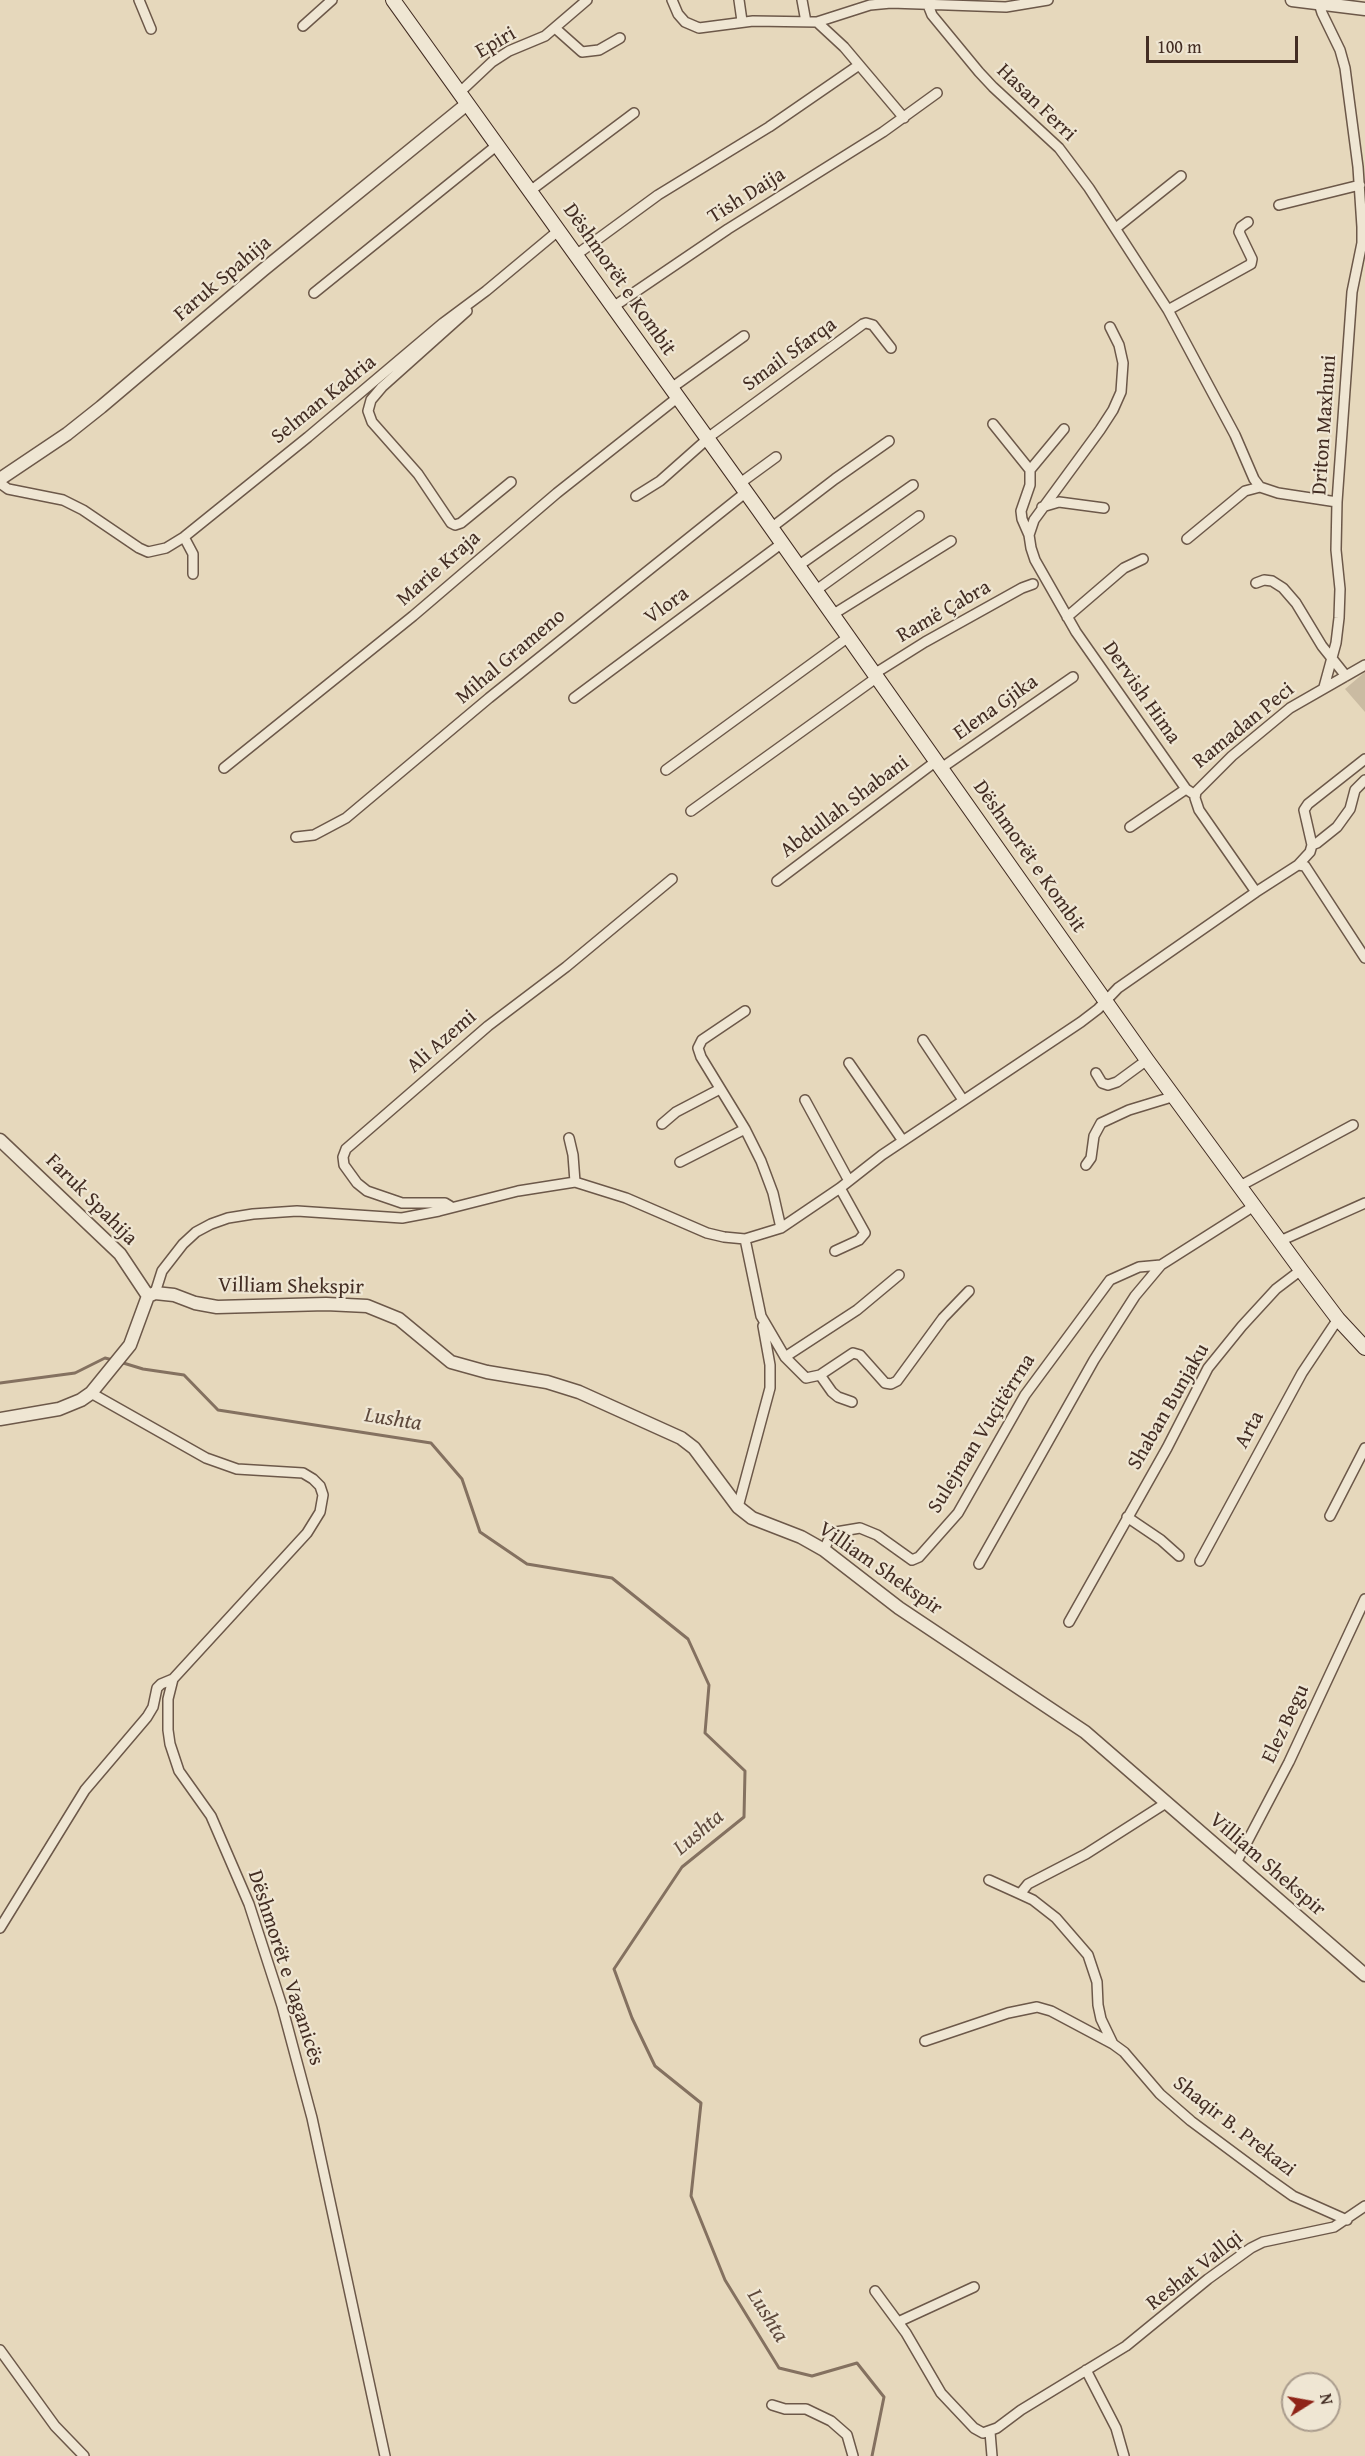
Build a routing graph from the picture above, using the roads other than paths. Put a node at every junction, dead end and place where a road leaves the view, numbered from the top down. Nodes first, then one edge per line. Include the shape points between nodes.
1 (139, 0) edge
2 (332, 0) edge
3 (393, 0) edge
4 (587, 0) edge
5 (672, 0) edge
6 (739, 0) edge
7 (802, 0) edge
8 (1048, 0) edge
9 (1292, 0) edge
10 (1318, 1) edge
11 (928, 5) junction
12 (1365, 9) edge
13 (742, 21) junction
14 (806, 22) junction
15 (817, 22) junction
16 (303, 26) dead end
17 (555, 28) junction
18 (151, 29) dead end
19 (620, 38) dead end
20 (859, 64) junction
21 (937, 93) dead end
22 (463, 98) junction
23 (634, 113) dead end
24 (904, 118) junction
25 (496, 146) junction
26 (1181, 176) dead end
27 (1362, 190) edge
28 (530, 191) junction
29 (1279, 204) dead end
30 (1248, 222) dead end
31 (1116, 228) junction
32 (558, 231) junction
33 (576, 255) junction
34 (486, 291) junction
35 (314, 293) dead end
36 (612, 307) junction
37 (1168, 310) junction
38 (1110, 327) dead end
39 (744, 336) dead end
40 (891, 348) dead end
41 (673, 393) junction
42 (993, 424) dead end
43 (1064, 429) dead end
44 (706, 439) junction
45 (889, 441) dead end
46 (776, 457) dead end
47 (1030, 470) junction
48 (0, 481) edge
49 (511, 482) dead end
50 (913, 485) dead end
51 (1260, 487) junction
52 (742, 489) junction
53 (636, 496) dead end
54 (1337, 502) junction
55 (1042, 507) junction
56 (1104, 508) dead end
57 (919, 516) dead end
58 (771, 528) junction
59 (1029, 535) junction
60 (184, 537) junction
61 (1187, 539) dead end
62 (951, 541) dead end
63 (781, 544) junction
64 (1143, 559) dead end
65 (798, 566) junction
66 (193, 574) dead end
67 (1256, 583) dead end
68 (1033, 584) dead end
69 (815, 591) junction
70 (832, 615) junction
71 (1067, 617) junction
72 (848, 638) junction
73 (1333, 660) junction
74 (1365, 665) edge
75 (875, 676) junction
76 (1346, 676) junction
77 (1073, 677) dead end
78 (1324, 687) junction
79 (574, 698) dead end
80 (1365, 759) edge
81 (938, 765) junction
82 (224, 768) dead end
83 (666, 770) dead end
84 (1365, 780) edge
85 (1186, 789) junction
86 (1195, 795) junction
87 (691, 811) dead end
88 (1130, 828) dead end
89 (296, 837) dead end
90 (1311, 844) junction
91 (1298, 865) junction
92 (672, 879) dead end
93 (777, 881) dead end
94 (1256, 892) junction
95 (1365, 957) edge
96 (1105, 1001) junction
97 (745, 1011) dead end
98 (923, 1040) dead end
99 (1147, 1059) junction
100 (849, 1063) dead end
101 (1096, 1073) dead end
102 (720, 1089) junction
103 (1175, 1096) junction
104 (805, 1100) dead end
105 (963, 1100) junction
106 (662, 1124) dead end
107 (1353, 1125) dead end
108 (745, 1129) junction
109 (568, 1138) dead end
110 (0, 1140) edge
111 (903, 1141) junction
112 (680, 1162) dead end
113 (1086, 1165) dead end
114 (849, 1181) junction
115 (575, 1182) junction
116 (1240, 1186) junction
117 (840, 1188) junction
118 (1365, 1203) edge
119 (1254, 1206) junction
120 (451, 1207) junction
121 (781, 1228) junction
122 (745, 1239) junction
123 (1280, 1241) junction
124 (835, 1251) dead end
125 (1161, 1265) junction
126 (1300, 1270) junction
127 (899, 1275) dead end
128 (969, 1291) dead end
129 (151, 1295) junction
130 (1338, 1319) junction
131 (765, 1323) junction
132 (1365, 1348) edge
133 (785, 1357) junction
134 (820, 1375) junction
135 (89, 1394) junction
136 (852, 1402) dead end
137 (0, 1419) edge
138 (1365, 1449) edge
139 (738, 1507) junction
140 (1330, 1516) dead end
141 (1127, 1517) junction
142 (824, 1550) junction
143 (1179, 1556) dead end
144 (1200, 1561) dead end
145 (979, 1564) dead end
146 (1365, 1599) edge
147 (1070, 1622) dead end
148 (173, 1679) junction
149 (1166, 1803) junction
150 (1236, 1863) junction
151 (989, 1880) dead end
152 (1020, 1894) junction
153 (0, 1928) edge
154 (1365, 1975) edge
155 (926, 2041) dead end
156 (1113, 2044) junction
157 (1365, 2208) edge
158 (1347, 2220) junction
159 (974, 2287) dead end
160 (875, 2291) dead end
161 (898, 2322) junction
162 (0, 2350) edge
163 (1086, 2370) junction
164 (772, 2405) dead end
165 (990, 2432) junction
166 (84, 2456) edge
167 (385, 2456) edge
168 (853, 2456) edge
169 (992, 2456) edge
170 (1124, 2456) edge

1 - 18 street
2 - 16 street
3 - 22 main road, Dëshmorët e Kombit
4 - 17 street, Epiri
5 - 13 street via 678,14 692,26 710,28
6 - 13 street
7 - 14 street
8 - 11 street via 1006,7
9 - 10 street
10 - 12 street
10 - 27 street, Driton Maxhuni via 1345,68
11 - 15 street via 870,5
11 - 31 street, Hasan Ferri via 936,21 993,87 1059,148
13 - 14 street
14 - 15 street
15 - 20 street
17 - 19 street via 582,52 599,50
17 - 22 street, Epiri via 492,62
20 - 24 street
20 - 33 street via 769,127 658,195
21 - 24 street, Tish Daija
22 - 25 main road, Dëshmorët e Kombit
22 - 48 street, Faruk Spahija via 101,407
23 - 28 street
24 - 36 street, Tish Daija
25 - 28 main road, Dëshmorët e Kombit
25 - 35 street
26 - 31 street
27 - 29 street
27 - 54 street, Driton Maxhuni via 1362,243 1352,292
28 - 32 main road, Dëshmorët e Kombit
30 - 37 street via 1239,232 1251,264
31 - 37 street, Hasan Ferri
32 - 33 main road, Dëshmorët e Kombit
32 - 34 street, Selman Kadria
33 - 36 main road, Dëshmorët e Kombit
34 - 49 street, Selman Kadria via 382,387 368,411 372,422 418,474 455,525
34 - 60 street, Selman Kadria
36 - 41 main road, Dëshmorët e Kombit
37 - 51 street, Hasan Ferri
38 - 55 street via 1123,363 1121,392 1100,430
39 - 41 street, Marie Kraja
40 - 44 street, Smail Sfarqa via 873,325 863,324
41 - 44 main road, Dëshmorët e Kombit
41 - 82 street, Marie Kraja via 413,616
42 - 47 street
43 - 47 street, Dervish Hima
44 - 52 main road, Dëshmorët e Kombit
44 - 53 street via 660,481
45 - 58 street
46 - 52 street
47 - 59 street, Dervish Hima via 1031,481 1021,511
48 - 60 street, Selman Kadria via 8,489 63,500 148,552 166,548
50 - 65 street
51 - 54 street
51 - 61 street via 1245,492
52 - 58 main road, Dëshmorët e Kombit
52 - 89 street, Mihal Grameno via 346,818 314,835
54 - 73 street, Driton Maxhuni via 1340,589
55 - 56 street via 1059,502
55 - 59 street
57 - 69 street
58 - 63 main road, Dëshmorët e Kombit
59 - 71 street, Dervish Hima via 1035,560
60 - 66 street via 193,554
62 - 70 street
63 - 65 main road, Dëshmorët e Kombit
63 - 79 street, Vlora
64 - 71 street via 1124,568
65 - 69 main road, Dëshmorët e Kombit
67 - 73 street via 1272,581 1283,588
68 - 75 street, Ramë Çabra via 925,642
69 - 70 main road, Dëshmorët e Kombit
70 - 72 main road, Dëshmorët e Kombit
71 - 85 street, Dervish Hima
72 - 75 main road, Dëshmorët e Kombit
72 - 83 street
73 - 76 street
73 - 78 street, Driton Maxhuni
74 - 76 street, Ramadan Peci
75 - 81 main road, Dëshmorët e Kombit
75 - 87 street
76 - 78 street, Ramadan Peci
77 - 81 street, Elena Gjika
78 - 86 street, Ramadan Peci via 1252,738
80 - 90 street via 1304,810
81 - 93 street, Abdullah Shabani
81 - 96 main road, Dëshmorët e Kombit
84 - 90 street via 1355,790 1341,823
85 - 86 street, Dervish Hima
85 - 88 street
86 - 94 street, Ramadan Peci via 1199,810
90 - 91 street via 1310,852
91 - 94 street
91 - 95 street via 1311,872
92 - 120 street, Ali Azemi via 480,1033 346,1149 344,1165 367,1191 402,1203 444,1203
94 - 96 street
96 - 99 main road, Dëshmorët e Kombit
96 - 105 street
97 - 102 street via 702,1040 698,1048
98 - 105 street
99 - 101 street via 1108,1085
99 - 103 main road, Dëshmorët e Kombit
100 - 111 street
102 - 106 street via 676,1112
102 - 108 street
103 - 113 street via 1101,1123
103 - 116 main road, Dëshmorët e Kombit
104 - 114 street
105 - 111 street
107 - 116 street
108 - 112 street
108 - 121 street via 768,1179
109 - 115 street
110 - 129 street, Faruk Spahija via 120,1254
111 - 114 street
114 - 117 street
115 - 120 street
115 - 122 street via 626,1198 707,1233
116 - 119 main road, Dëshmorët e Kombit
117 - 121 street
117 - 124 street via 865,1233
118 - 123 street
119 - 123 main road, Dëshmorët e Kombit
119 - 125 street, Sulejman Vuçitërrna
120 - 129 street via 402,1218 289,1211 228,1218 196,1232 183,1244 162,1271
121 - 122 street
122 - 131 street
123 - 126 main road, Dëshmorët e Kombit
125 - 142 street, Sulejman Vuçitërrna via 1139,1267 1110,1280 1025,1395 958,1513 919,1557 912,1560 860,1528 836,1532
125 - 145 street, Sulejman Vuçitërrna via 1135,1296 1094,1360
126 - 130 main road, Dëshmorët e Kombit
126 - 141 street, Shaban Bunjaku via 1264,1301 1208,1368
127 - 133 street via 857,1310
128 - 134 street via 897,1381 885,1383 860,1355 853,1353
129 - 135 street via 126,1352
129 - 139 street, Villiam Shekspir via 174,1295 217,1307 349,1304 376,1309 399,1319 451,1362 579,1392 681,1438 694,1448
130 - 132 main road, Dëshmorët e Kombit
130 - 144 street, Arta via 1302,1373
131 - 133 street
131 - 139 street via 770,1388
133 - 134 street via 806,1378
134 - 136 street via 832,1392
135 - 137 street via 37,1414
135 - 148 street via 206,1458 237,1469 303,1473 320,1486 323,1495 320,1512 307,1533
138 - 140 street
139 - 142 street, Villiam Shekspir via 753,1518
141 - 143 street
141 - 147 street, Shaban Bunjaku
142 - 149 street, Villiam Shekspir via 898,1608 1061,1714
146 - 150 street, Elez Begu via 1289,1762
148 - 153 street via 160,1684 147,1717 85,1790
148 - 167 street, Dëshmorët e Vaganicës via 168,1712 172,1751 179,1771 211,1816 265,1951 312,2118
149 - 150 street, Villiam Shekspir
149 - 152 street via 1086,1854 1028,1884
150 - 154 street, Villiam Shekspir
151 - 152 street, Shaqir B. Prekazi
152 - 156 street, Shaqir B. Prekazi via 1056,1918 1088,1955 1100,2012
155 - 156 street, Shaqir B. Prekazi via 1037,2007
156 - 158 street, Shaqir B. Prekazi via 1175,2108 1222,2145 1293,2196
157 - 158 street, Reshat Vallqi
158 - 163 street, Reshat Vallqi via 1323,2231 1251,2247 1143,2334
159 - 161 street
160 - 161 street
161 - 165 street via 942,2393 974,2428
162 - 166 street via 55,2426
163 - 165 street, Reshat Vallqi
163 - 170 street via 1116,2428
164 - 168 street via 806,2409 831,2421 847,2435
165 - 169 street

